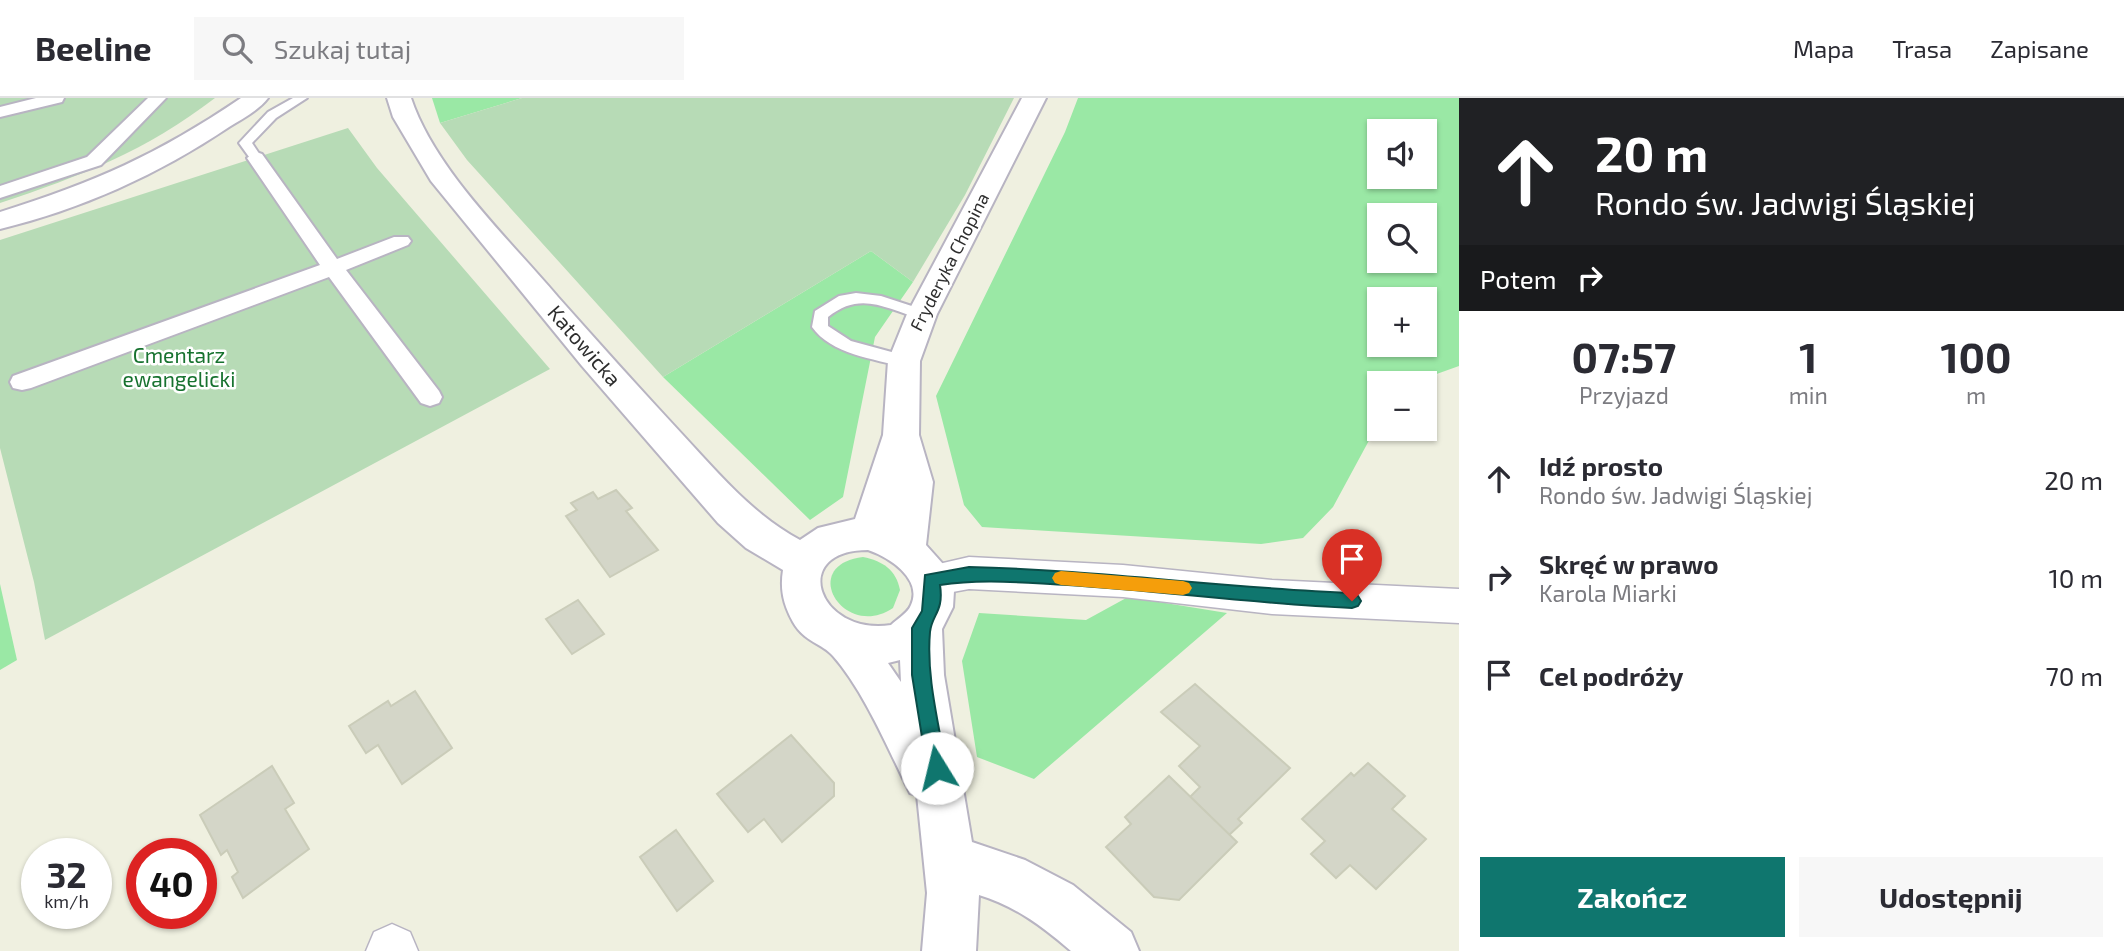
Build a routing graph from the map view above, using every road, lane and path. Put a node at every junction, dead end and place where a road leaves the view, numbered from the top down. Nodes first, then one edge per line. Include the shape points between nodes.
1 (56, 98) edge
2 (158, 98) edge
3 (256, 98) edge
4 (300, 98) edge
5 (399, 98) edge
6 (1034, 98) edge
7 (0, 112) edge
8 (256, 158) joint
9 (0, 192) edge
10 (0, 221) edge
11 (401, 241) dead end
12 (333, 268) junction
13 (922, 314) junction
14 (904, 361) junction
15 (22, 382) dead end
16 (430, 397) dead end
17 (901, 435) junction
18 (869, 534) junction
19 (906, 548) junction
20 (805, 563) junction
21 (931, 580) junction
22 (1459, 606) edge
23 (921, 628) junction
24 (848, 642) junction
25 (947, 838) junction
26 (949, 951) edge
27 (1112, 951) edge

1 - 7 street
2 - 9 street via 94,161
3 - 10 street via 152,163 92,191
4 - 8 lane via 272,115 245,143
5 - 20 street, Katowicka via 405,117 440,176 593,358 731,512 760,537
6 - 13 street, Fryderyka Chopina
8 - 12 street
11 - 12 street
12 - 15 street
12 - 16 street
13 - 14 street, Fryderyka Chopina
13 - 14 lane via 861,295 845,298 820,315 820,326 839,342
14 - 17 street, Fryderyka Chopina
17 - 18 street, Fryderyka Chopina
17 - 19 street, Fryderyka Chopina via 915,482
18 - 19 street
18 - 20 street via 831,540
19 - 21 street
20 - 24 street via 800,580 811,617
21 - 22 street via 969,573 1123,581 1272,597
21 - 23 street via 932,605
23 - 24 street via 901,641 875,646
23 - 25 street via 922,675
24 - 25 street via 892,709
25 - 26 street via 953,893
25 - 27 street via 1055,903

